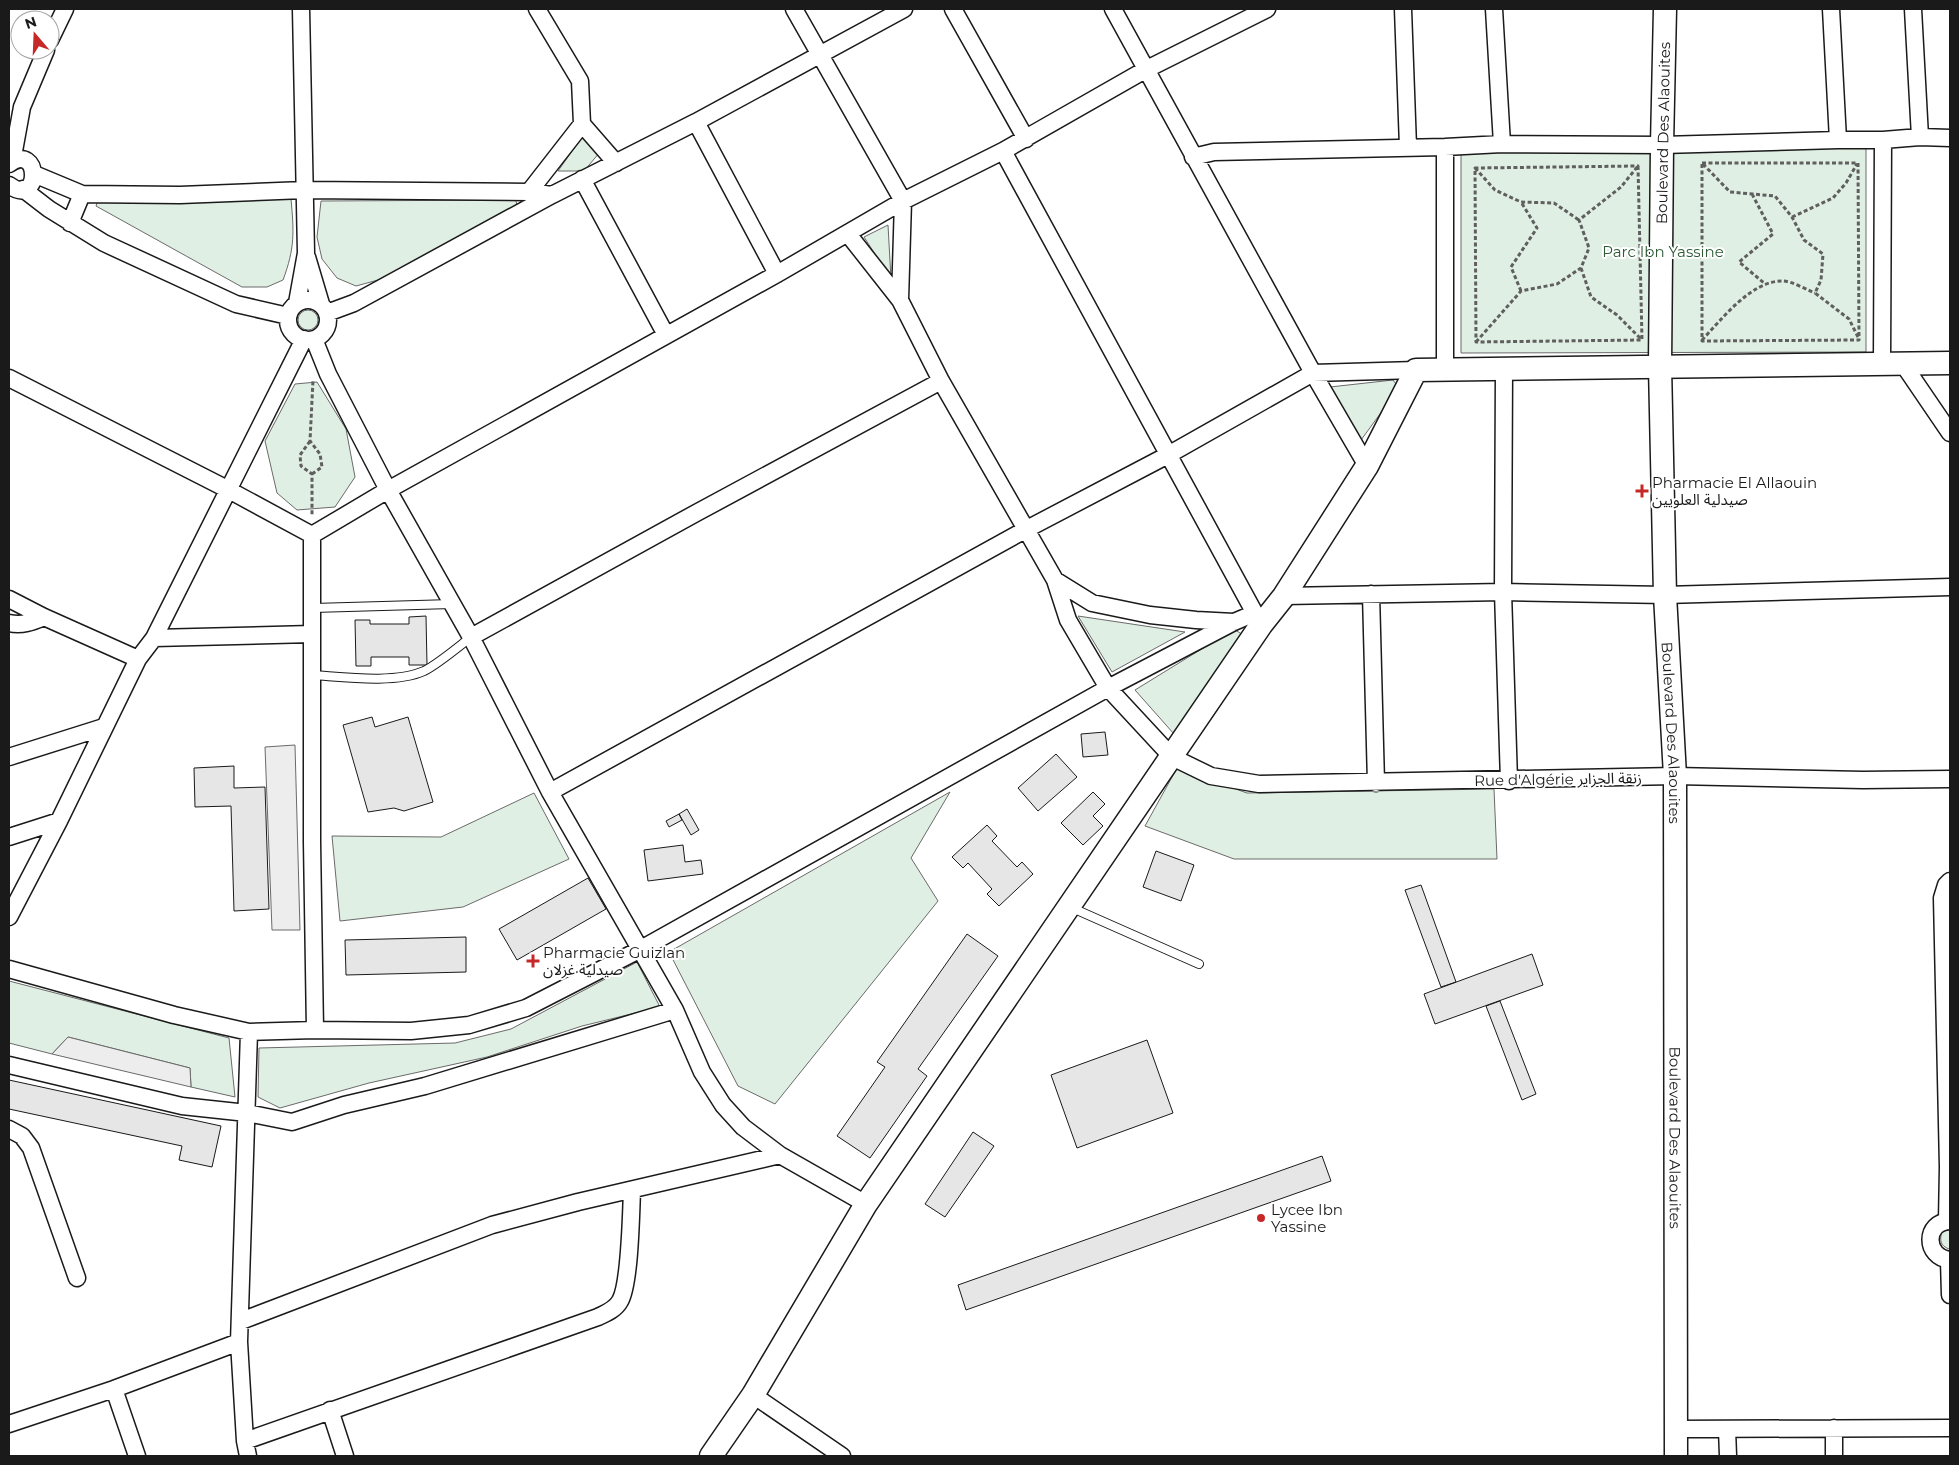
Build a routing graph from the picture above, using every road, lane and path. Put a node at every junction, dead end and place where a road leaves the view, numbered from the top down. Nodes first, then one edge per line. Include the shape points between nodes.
1 (301, 9) edge
2 (537, 9) edge
3 (794, 9) edge
4 (904, 9) edge
5 (953, 9) edge
6 (1113, 9) edge
7 (1403, 9) edge
8 (1494, 9) edge
9 (1665, 9) edge
10 (1831, 9) edge
11 (1913, 9) edge
12 (1260, 10) edge
13 (821, 56) junction
14 (42, 60) edge
15 (1145, 70) junction
16 (696, 122) junction
17 (582, 124) junction
18 (1920, 137) junction
19 (1950, 138) edge
20 (1026, 139) junction
21 (1838, 140) junction
22 (1883, 140) junction
23 (1502, 144) junction
24 (1662, 145) junction
25 (1408, 147) junction
26 (1445, 147) junction
27 (1003, 151) junction
28 (1193, 157) junction
29 (11, 163) edge
30 (616, 163) junction
31 (1702, 163) junction
32 (1858, 163) junction
33 (1638, 166) junction
34 (1475, 168) junction
35 (34, 174) junction
36 (582, 179) junction
37 (13, 189) edge
38 (304, 190) junction
39 (529, 192) junction
40 (82, 194) junction
41 (1752, 194) junction
42 (552, 195) junction
43 (903, 201) junction
44 (1521, 202) junction
45 (1792, 217) junction
46 (1578, 220) junction
47 (70, 222) junction
48 (848, 234) junction
49 (306, 253) junction
50 (1581, 268) junction
51 (777, 274) junction
52 (1764, 283) junction
53 (1521, 291) junction
54 (1815, 293) junction
55 (900, 300) junction
56 (293, 309) junction
57 (324, 309) junction
58 (666, 336) junction
59 (309, 339) junction
60 (1642, 340) junction
61 (1702, 340) junction
62 (1859, 340) junction
63 (1476, 342) junction
64 (1950, 363) edge
65 (1892, 364) junction
66 (1660, 366) junction
67 (1504, 368) junction
68 (1445, 369) junction
69 (1416, 370) junction
70 (1313, 373) junction
71 (313, 376) dead end
72 (9, 378) edge
73 (941, 381) junction
74 (1950, 433) edge
75 (310, 441) junction
76 (1168, 455) junction
77 (1367, 466) junction
78 (312, 474) junction
79 (228, 489) junction
80 (388, 490) junction
81 (1025, 530) junction
82 (312, 535) junction
83 (1055, 580) junction
84 (1950, 587) edge
85 (1504, 592) junction
86 (1371, 594) junction
87 (1665, 595) junction
88 (1284, 596) junction
89 (9, 599) edge
90 (452, 604) junction
91 (313, 608) junction
92 (44, 617) junction
93 (1258, 619) junction
94 (1234, 622) junction
95 (9, 623) edge
96 (312, 634) junction
97 (472, 637) junction
98 (154, 638) junction
99 (138, 660) junction
100 (313, 675) junction
101 (1108, 688) junction
102 (104, 727) junction
103 (9, 757) edge
104 (1172, 757) junction
105 (1675, 776) junction
106 (1950, 779) edge
107 (1509, 781) junction
108 (1376, 783) junction
109 (550, 792) junction
110 (59, 821) junction
111 (9, 838) edge
112 (1950, 881) edge
113 (1068, 906) junction
114 (9, 917) edge
115 (641, 948) junction
116 (1199, 964) dead end
117 (9, 969) edge
118 (675, 1010) junction
119 (316, 1030) junction
120 (249, 1032) junction
121 (9, 1065) edge
122 (247, 1113) junction
123 (9, 1129) edge
124 (780, 1155) junction
125 (632, 1190) junction
126 (866, 1204) junction
127 (1949, 1221) edge
128 (1950, 1260) edge
129 (78, 1278) dead end
130 (1950, 1295) edge
131 (241, 1320) junction
132 (239, 1342) junction
133 (114, 1389) junction
134 (753, 1395) junction
135 (330, 1410) junction
136 (9, 1424) edge
137 (1834, 1428) junction
138 (1950, 1428) edge
139 (1675, 1429) junction
140 (1727, 1429) junction
141 (247, 1449) edge
142 (137, 1456) edge
143 (346, 1456) edge
144 (711, 1456) edge
145 (842, 1456) edge
146 (1676, 1456) edge
147 (1728, 1456) edge
148 (1834, 1456) edge

1 - 38 street
2 - 17 street via 580,81
3 - 13 street
4 - 13 street
5 - 20 street
6 - 15 street
7 - 25 street
8 - 23 street
9 - 24 street, Boulevard Des Alaouites
10 - 21 street
11 - 18 street
12 - 15 street
13 - 16 street
13 - 43 street
14 - 29 street via 22,107
15 - 20 street
15 - 28 street
16 - 30 street
16 - 51 street
17 - 30 street
17 - 39 street
18 - 19 street
18 - 22 street
20 - 27 street
21 - 22 street
21 - 24 street
22 - 65 street
23 - 24 street
23 - 26 street
24 - 66 street, Boulevard Des Alaouites
25 - 26 street
25 - 28 street via 1214,152
26 - 68 street
27 - 43 street
27 - 76 street
28 - 70 street
29 - 35 street via 21,160 28,163
30 - 36 street
31 - 32 path
31 - 41 path via 1730,192
31 - 61 path
32 - 45 path via 1833,198
32 - 62 path
33 - 34 path
33 - 46 path via 1621,187
33 - 60 path
34 - 44 path via 1495,190
34 - 63 path
35 - 37 street via 33,182
35 - 40 street
36 - 42 street
36 - 58 street
37 - 47 street
38 - 39 street
38 - 40 street via 180,195
38 - 49 street
39 - 42 street
40 - 47 street
41 - 45 path via 1775,196
41 - 52 path via 1773,234 1740,262
42 - 57 street via 354,303
43 - 48 street
43 - 55 street
44 - 46 path via 1554,203
44 - 53 path via 1536,228 1511,267
45 - 54 path via 1804,240 1823,254 1821,280
46 - 50 path via 1589,248
47 - 56 street via 104,243 236,304
48 - 51 street
48 - 55 street
49 - 56 street
49 - 57 street
50 - 53 path via 1557,284
50 - 60 path via 1591,297 1617,315
51 - 58 street
52 - 54 path via 1784,281
52 - 61 path via 1736,305
53 - 63 path
54 - 62 path via 1849,320
55 - 73 street
56 - 57 street via 305,300 313,301
56 - 59 street via 288,324 291,331 296,336
57 - 59 street via 328,321 326,329 321,335
58 - 80 street
59 - 79 street
59 - 80 street
60 - 63 path
61 - 62 path
64 - 65 street
65 - 66 street
65 - 74 street
66 - 67 street
66 - 87 street, Boulevard Des Alaouites
67 - 68 street
67 - 85 street
68 - 69 street
69 - 70 street
69 - 77 street
70 - 76 street
70 - 77 street
71 - 75 path
72 - 79 street
73 - 81 street
73 - 97 street
75 - 78 path via 320,454 322,467
75 - 78 path via 300,455 301,466
76 - 81 street
76 - 93 street
77 - 88 street
78 - 82 path
79 - 82 street
79 - 98 street
80 - 82 street
80 - 90 street
81 - 83 street
81 - 109 street
82 - 91 street
83 - 94 street via 1092,603 1159,616
83 - 101 street via 1068,620
84 - 87 street
85 - 86 street
85 - 87 street
85 - 107 street
86 - 88 street
86 - 108 street
87 - 105 street, Boulevard Des Alaouites
88 - 93 street
89 - 92 street
90 - 91 lane
90 - 97 street
91 - 96 street
92 - 95 street via 28,623
92 - 99 street
93 - 94 street
93 - 104 street
94 - 101 street
96 - 98 street
96 - 100 street
97 - 100 lane via 424,671 404,676
97 - 109 street
98 - 99 street
99 - 102 street
100 - 119 street
101 - 104 street
101 - 115 street
102 - 103 street
102 - 110 street
104 - 108 street, Rue d'Algérie زنقة الجزاير via 1211,776 1259,784
104 - 113 street
105 - 106 street, Rue d'Algérie زنقة الجزاير
105 - 107 street, Rue d'Algérie زنقة الجزاير
105 - 139 street, Boulevard Des Alaouites
107 - 108 street, Rue d'Algérie زنقة الجزاير
109 - 115 street
110 - 111 street
110 - 114 street
112 - 127 street via 1942,898
113 - 116 lane
113 - 126 street
115 - 118 street
115 - 119 street via 526,1008 470,1025 411,1031
117 - 120 street via 174,1015
118 - 122 street via 292,1122
118 - 124 street via 702,1072 723,1106 742,1127
119 - 120 street
120 - 122 street
121 - 122 street via 182,1106
122 - 131 street
123 - 129 street via 22,1136 31,1148
124 - 125 street
124 - 126 street
125 - 131 street via 492,1225
125 - 135 street via 627,1265 621,1300 614,1309
126 - 134 street
127 - 128 street via 1937,1225 1930,1243 1936,1255
128 - 130 street
131 - 132 street
132 - 133 street
132 - 141 street
133 - 136 street
133 - 142 street
134 - 144 street
134 - 145 street
135 - 141 street
135 - 143 street
137 - 138 street
137 - 140 street
137 - 148 street
139 - 140 street
139 - 146 street, Boulevard Des Alaouites
140 - 147 street

